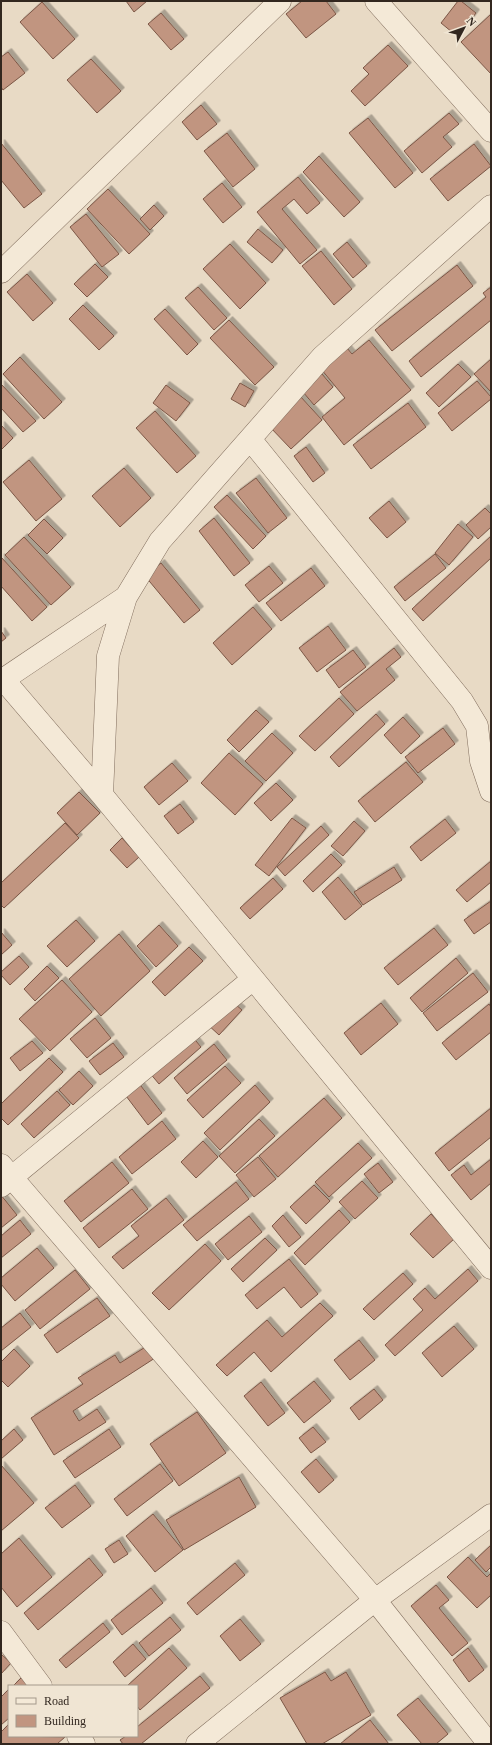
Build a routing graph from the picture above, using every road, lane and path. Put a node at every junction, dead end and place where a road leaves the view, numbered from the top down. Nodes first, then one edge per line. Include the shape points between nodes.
1 (280, 1) edge
2 (376, 1) edge
3 (491, 131) edge
4 (491, 206) edge
5 (1, 272) edge
6 (250, 439) junction
7 (126, 597) junction
8 (2, 680) edge
9 (491, 791) edge
10 (102, 795) junction
11 (253, 979) junction
12 (4, 1176) edge
13 (491, 1268) edge
14 (491, 1516) edge
15 (375, 1600) junction
16 (1, 1632) edge
17 (40, 1685) edge
18 (197, 1744) edge
19 (489, 1744) edge

1 - 5 street
2 - 3 street
4 - 6 street via 322,357
6 - 7 street via 160,541
6 - 9 street via 462,701 477,726 481,761
7 - 8 street
7 - 10 street via 108,656
8 - 10 street
10 - 11 street
11 - 12 street
11 - 13 street
12 - 15 street
14 - 15 street
15 - 18 street
15 - 19 street
16 - 17 street

